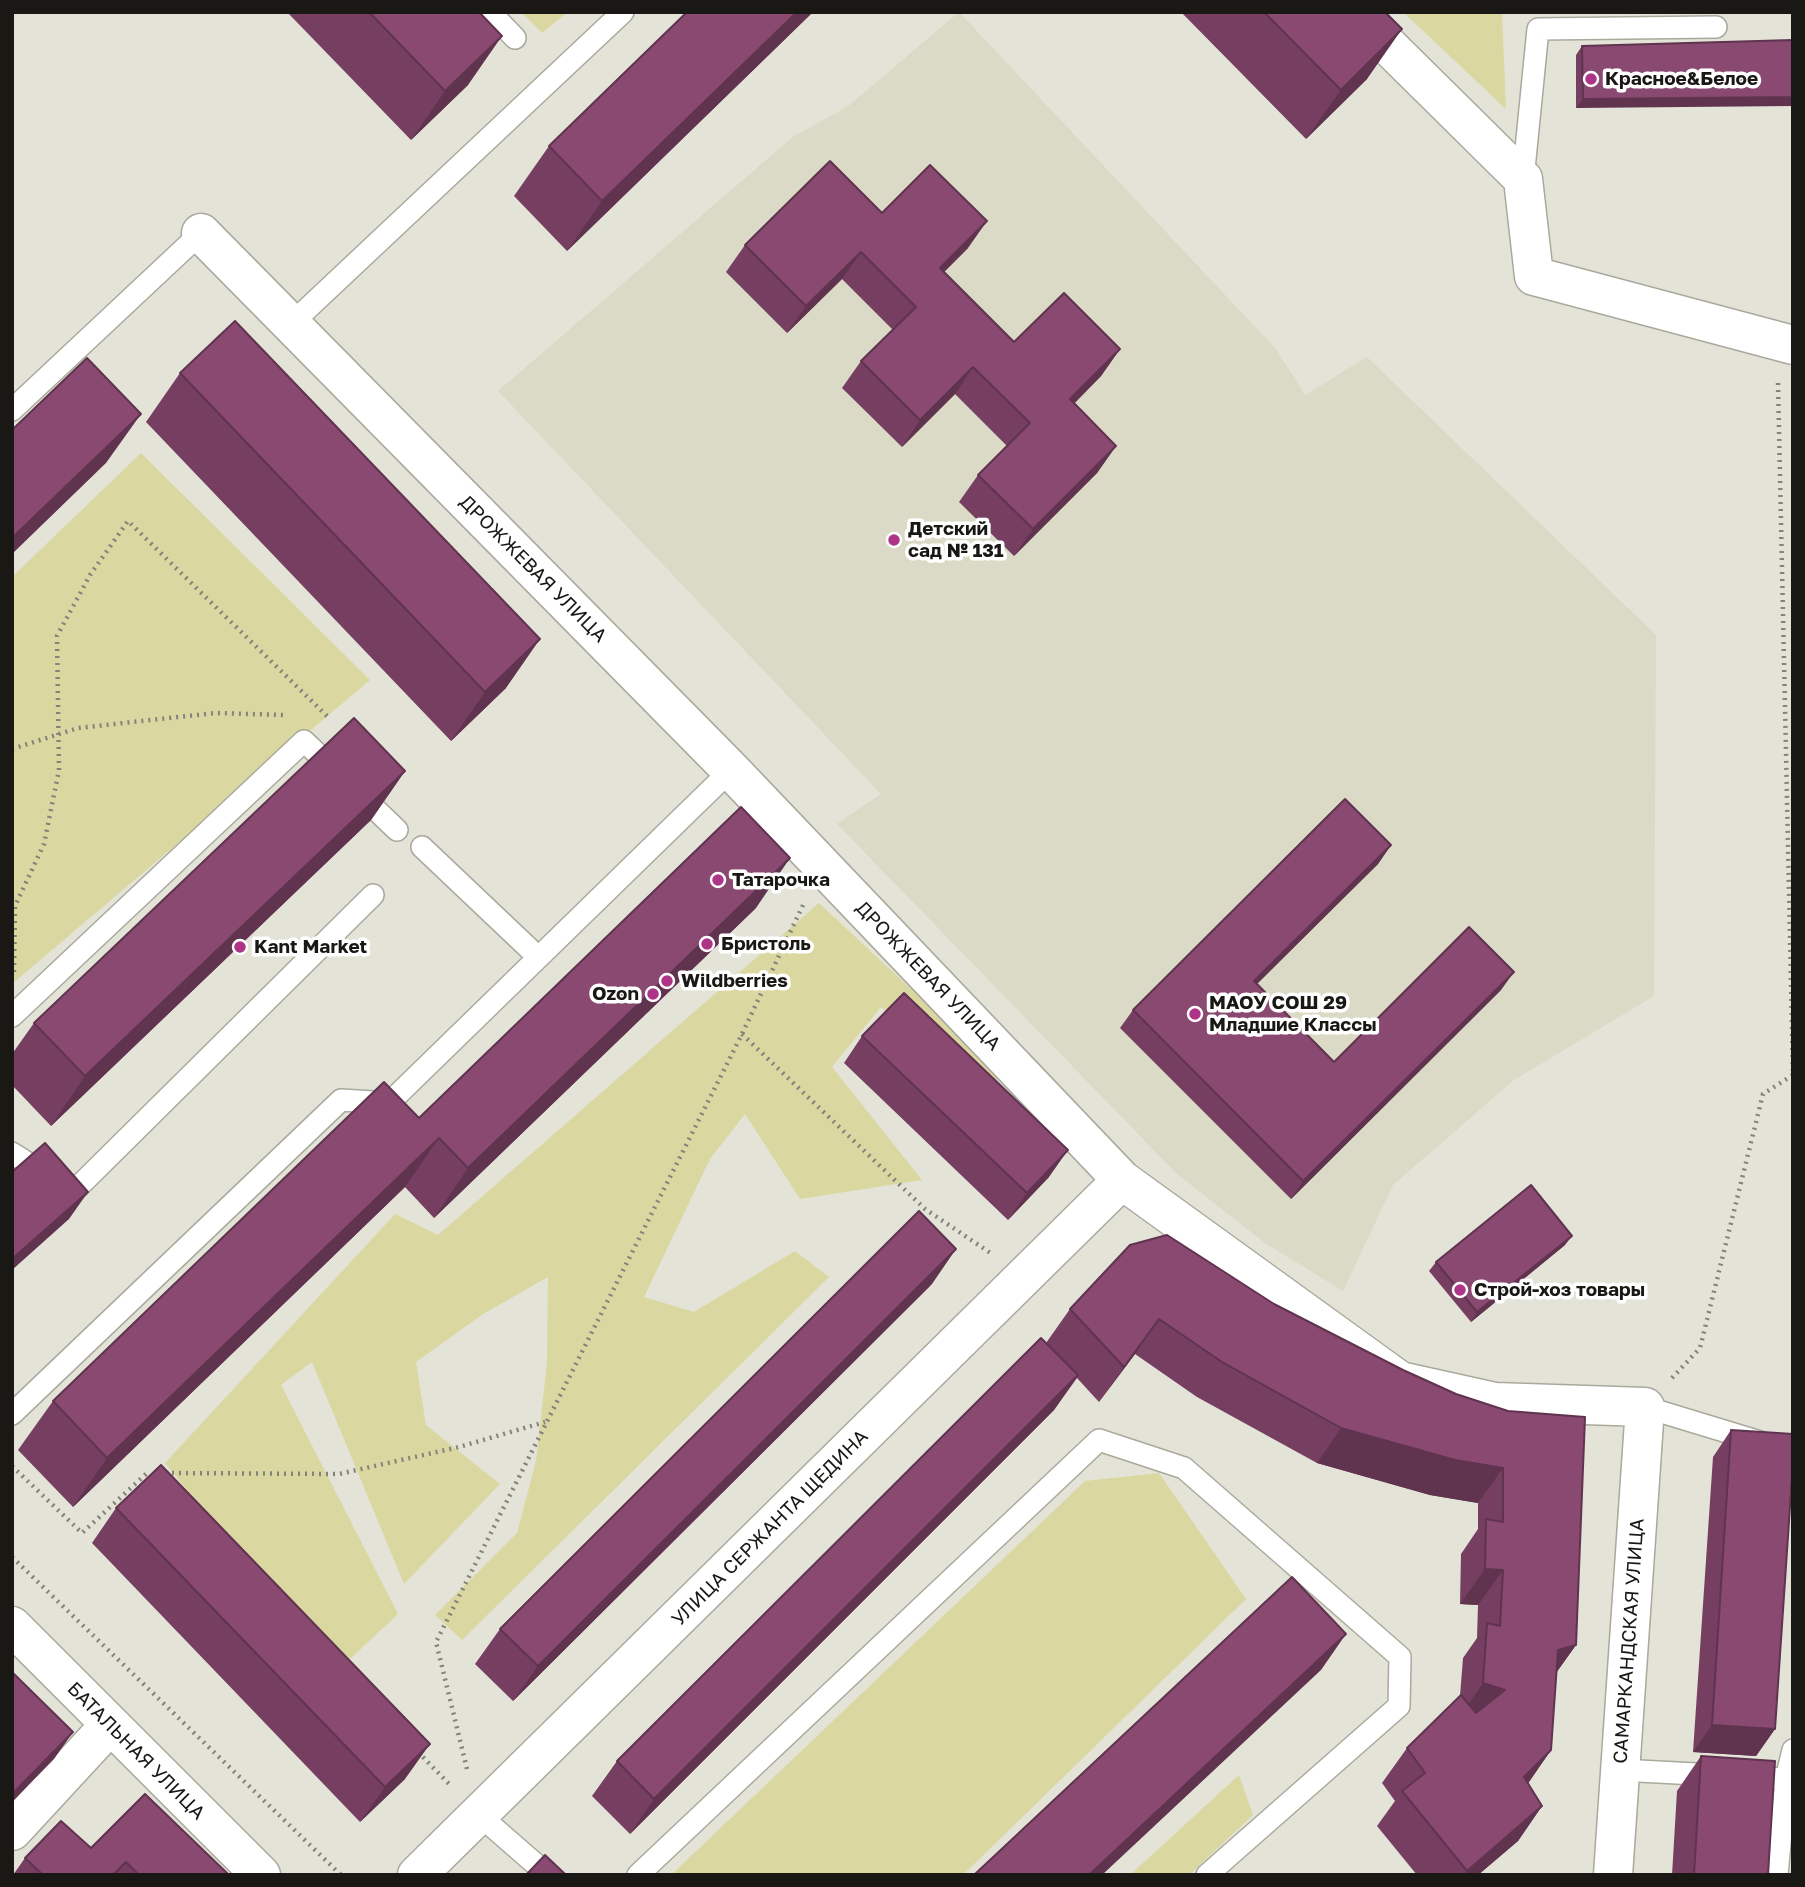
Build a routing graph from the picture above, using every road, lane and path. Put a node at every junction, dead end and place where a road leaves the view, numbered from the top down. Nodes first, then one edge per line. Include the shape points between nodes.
1 (490, 12) edge
2 (623, 12) edge
3 (1354, 12) edge
4 (1716, 27) dead end
5 (515, 38) dead end
6 (1523, 179) junction
7 (201, 233) joint
8 (291, 324) junction
9 (1785, 343) edge
10 (12, 410) edge
11 (128, 521) dead end
12 (290, 715) dead end
13 (315, 716) dead end
14 (328, 716) dead end
15 (60, 734) junction
16 (12, 749) edge
17 (731, 770) junction
18 (397, 830) edge
19 (422, 847) dead end
20 (822, 865) junction
21 (373, 895) dead end
22 (538, 957) junction
23 (14, 982) dead end
24 (12, 1016) edge
25 (742, 1034) junction
26 (1793, 1075) edge
27 (12, 1153) edge
28 (1122, 1180) junction
29 (1025, 1276) junction
30 (1645, 1407) junction
31 (12, 1414) edge
32 (545, 1422) junction
33 (1793, 1452) edge
34 (12, 1466) edge
35 (147, 1473) junction
36 (156, 1482) edge
37 (12, 1557) edge
38 (12, 1626) edge
39 (109, 1726) junction
40 (412, 1746) edge
41 (1793, 1750) edge
42 (1620, 1770) junction
43 (1786, 1779) junction
44 (478, 1814) junction
45 (12, 1831) edge
46 (261, 1875) edge
47 (341, 1875) edge
48 (417, 1875) edge
49 (548, 1875) edge
50 (638, 1875) edge
51 (1207, 1875) edge
52 (1612, 1875) edge
53 (1777, 1875) edge

1 - 5 lane
2 - 8 lane
3 - 6 street
4 - 6 lane via 1538,29
6 - 9 street via 1535,276
7 - 8 street, ДРОЖЖЕВАЯ УЛИЦА
7 - 10 lane
8 - 17 street, ДРОЖЖЕВАЯ УЛИЦА
9 - 26 path
11 - 15 path via 90,575 57,636
12 - 15 path via 215,713 78,728
13 - 14 path
15 - 16 path
15 - 23 path via 59,770 44,844 15,906
17 - 20 street, ДРОЖЖЕВАЯ УЛИЦА
17 - 22 lane
18 - 24 lane via 304,741
19 - 22 lane
20 - 25 path
20 - 28 street, ДРОЖЖЕВАЯ УЛИЦА
21 - 27 lane via 73,1192
22 - 31 lane via 389,1103 341,1100
25 - 29 path via 925,1209
25 - 32 path
26 - 30 path via 1763,1094 1700,1348
28 - 29 street, УЛИЦА СЕРЖАНТА ЩЕДИНА
28 - 30 street, ДРОЖЖЕВАЯ УЛИЦА via 1400,1381 1495,1402
29 - 44 street, УЛИЦА СЕРЖАНТА ЩЕДИНА
30 - 33 lane
30 - 42 street, САМАРКАНДСКАЯ УЛИЦА
32 - 35 path via 339,1474
32 - 44 path via 436,1642
34 - 35 path via 82,1533
35 - 36 path
37 - 47 path
38 - 39 street, БАТАЛЬНАЯ УЛИЦА
39 - 45 street
39 - 46 street, БАТАЛЬНАЯ УЛИЦА
40 - 44 path
41 - 43 lane
42 - 43 lane
42 - 52 street, САМАРКАНДСКАЯ УЛИЦА
43 - 53 lane
44 - 48 street, УЛИЦА СЕРЖАНТА ЩЕДИНА
44 - 49 lane
50 - 51 lane via 1099,1440 1184,1468 1400,1657 1399,1706

